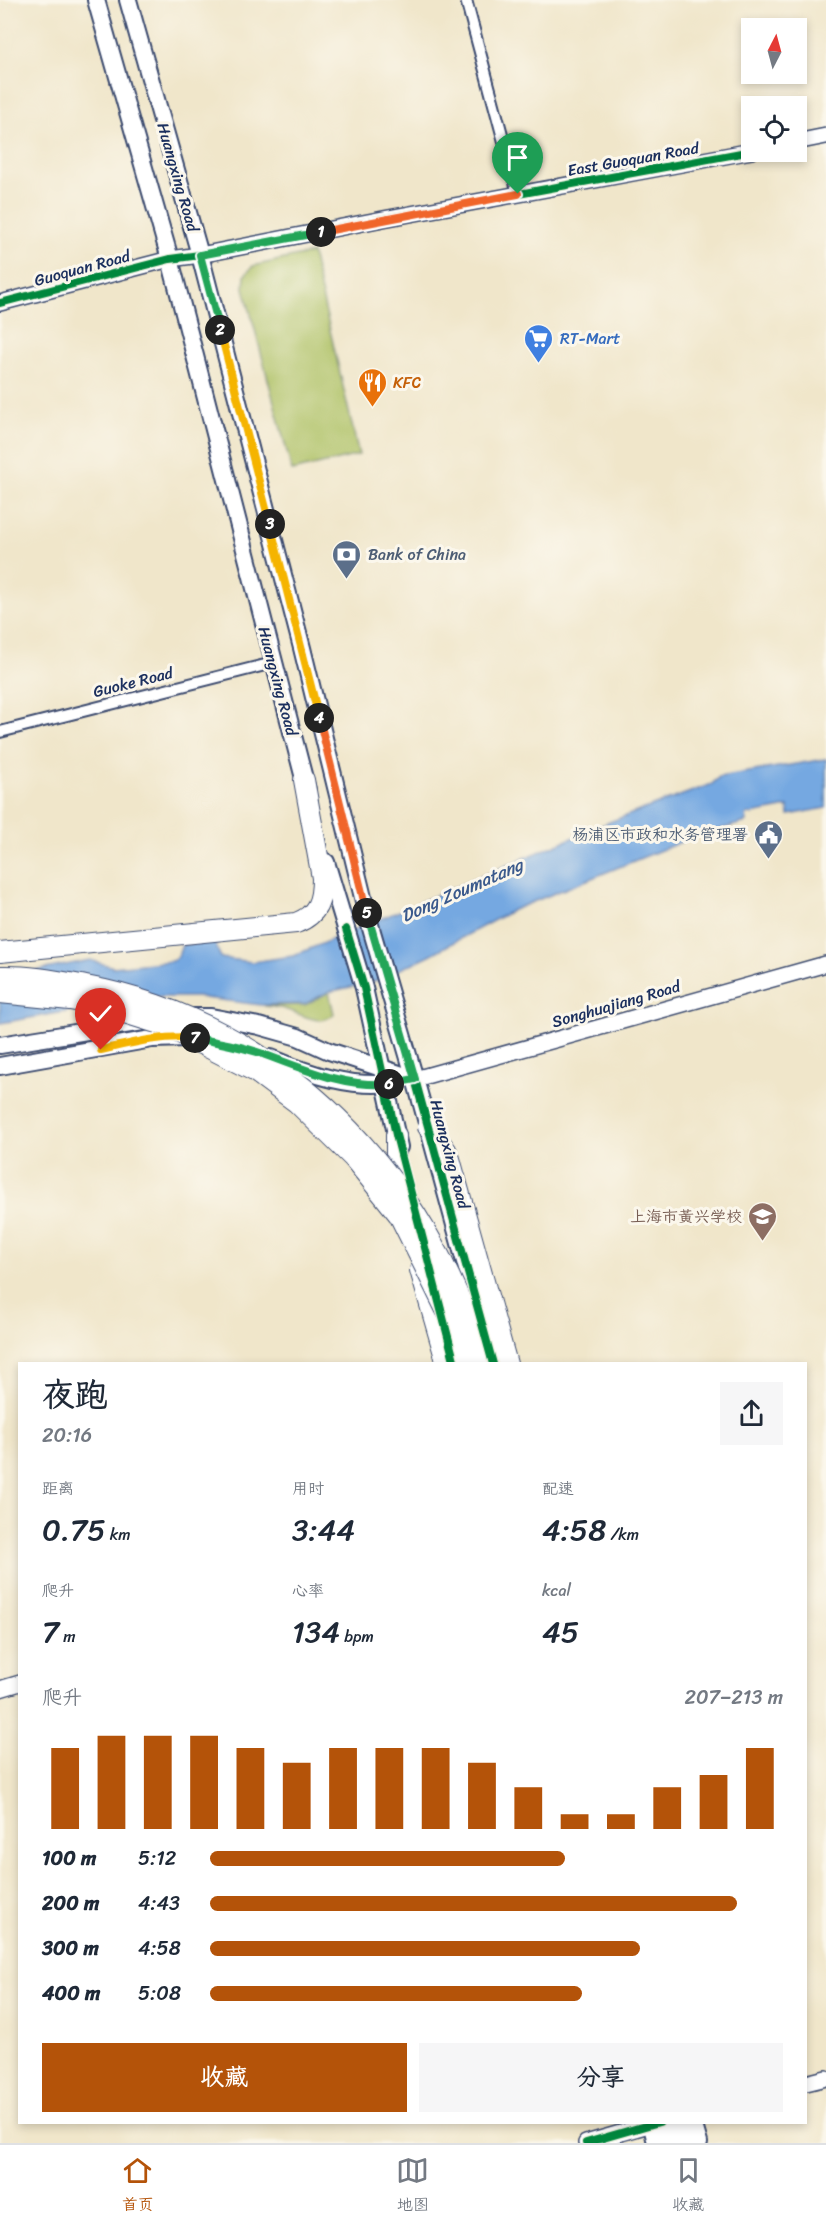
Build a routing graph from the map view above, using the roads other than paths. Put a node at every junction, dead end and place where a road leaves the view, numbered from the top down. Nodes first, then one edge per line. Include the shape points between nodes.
1 (96, 0) edge
2 (128, 0) edge
3 (466, 0) edge
4 (826, 136) edge
5 (807, 140) edge
6 (741, 152) edge
7 (518, 194) junction
8 (200, 255) junction
9 (170, 259) junction
10 (0, 303) edge
11 (273, 663) junction
12 (0, 732) edge
13 (304, 780) junction
14 (0, 952) edge
15 (826, 964) edge
16 (0, 976) edge
17 (0, 993) edge
18 (0, 1045) edge
19 (0, 1066) edge
20 (384, 1076) junction
21 (415, 1079) junction
22 (428, 1127) junction
23 (396, 1135) junction
24 (446, 1362) edge
25 (454, 1362) edge
26 (463, 1362) edge
27 (481, 1362) edge
28 (492, 1362) edge
29 (506, 1362) edge
30 (18, 1684) edge
31 (0, 1689) edge
32 (826, 2078) edge
33 (807, 2083) edge
34 (652, 2124) edge
35 (656, 2124) edge
36 (657, 2124) edge
37 (683, 2124) edge
38 (694, 2124) edge
39 (586, 2143) edge
40 (656, 2143) edge
41 (669, 2143) edge
42 (688, 2143) edge
43 (699, 2143) edge

1 - 9 main road, Huangxing Road
2 - 8 main road, Huangxing Road
3 - 7 street
4 - 5 street
6 - 7 street, East Guoquan Road
7 - 8 street, East Guoquan Road
8 - 9 street, Guoquan Road
8 - 21 main road, Huangxing Road via 368,918
9 - 10 street, Guoquan Road
9 - 11 main road, Huangxing Road
11 - 12 street, Guoke Road
11 - 13 main road, Huangxing Road
13 - 14 highway via 322,878 321,902 304,920
13 - 20 main road, Huangxing Road via 364,988
15 - 21 street, Songhuajiang Road
16 - 27 highway, bridge via 118,992 169,1008 229,1037 302,1085 360,1140 417,1213 455,1287
17 - 26 highway, bridge via 102,1006 166,1026 254,1071 297,1103 354,1159 399,1215 452,1322
18 - 20 main road via 176,1016 211,1017 298,1037
19 - 20 main road via 152,1039 193,1038 241,1048 357,1084
20 - 21 main road
20 - 23 main road, Huangxing Road
21 - 22 main road, Huangxing Road
22 - 28 main road, Huangxing Road
22 - 29 highway via 450,1159
23 - 24 highway via 404,1213
23 - 25 main road, Huangxing Road
30 - 31 street
32 - 33 street
34 - 39 street
35 - 40 main road
36 - 41 highway
37 - 42 highway
38 - 43 main road

